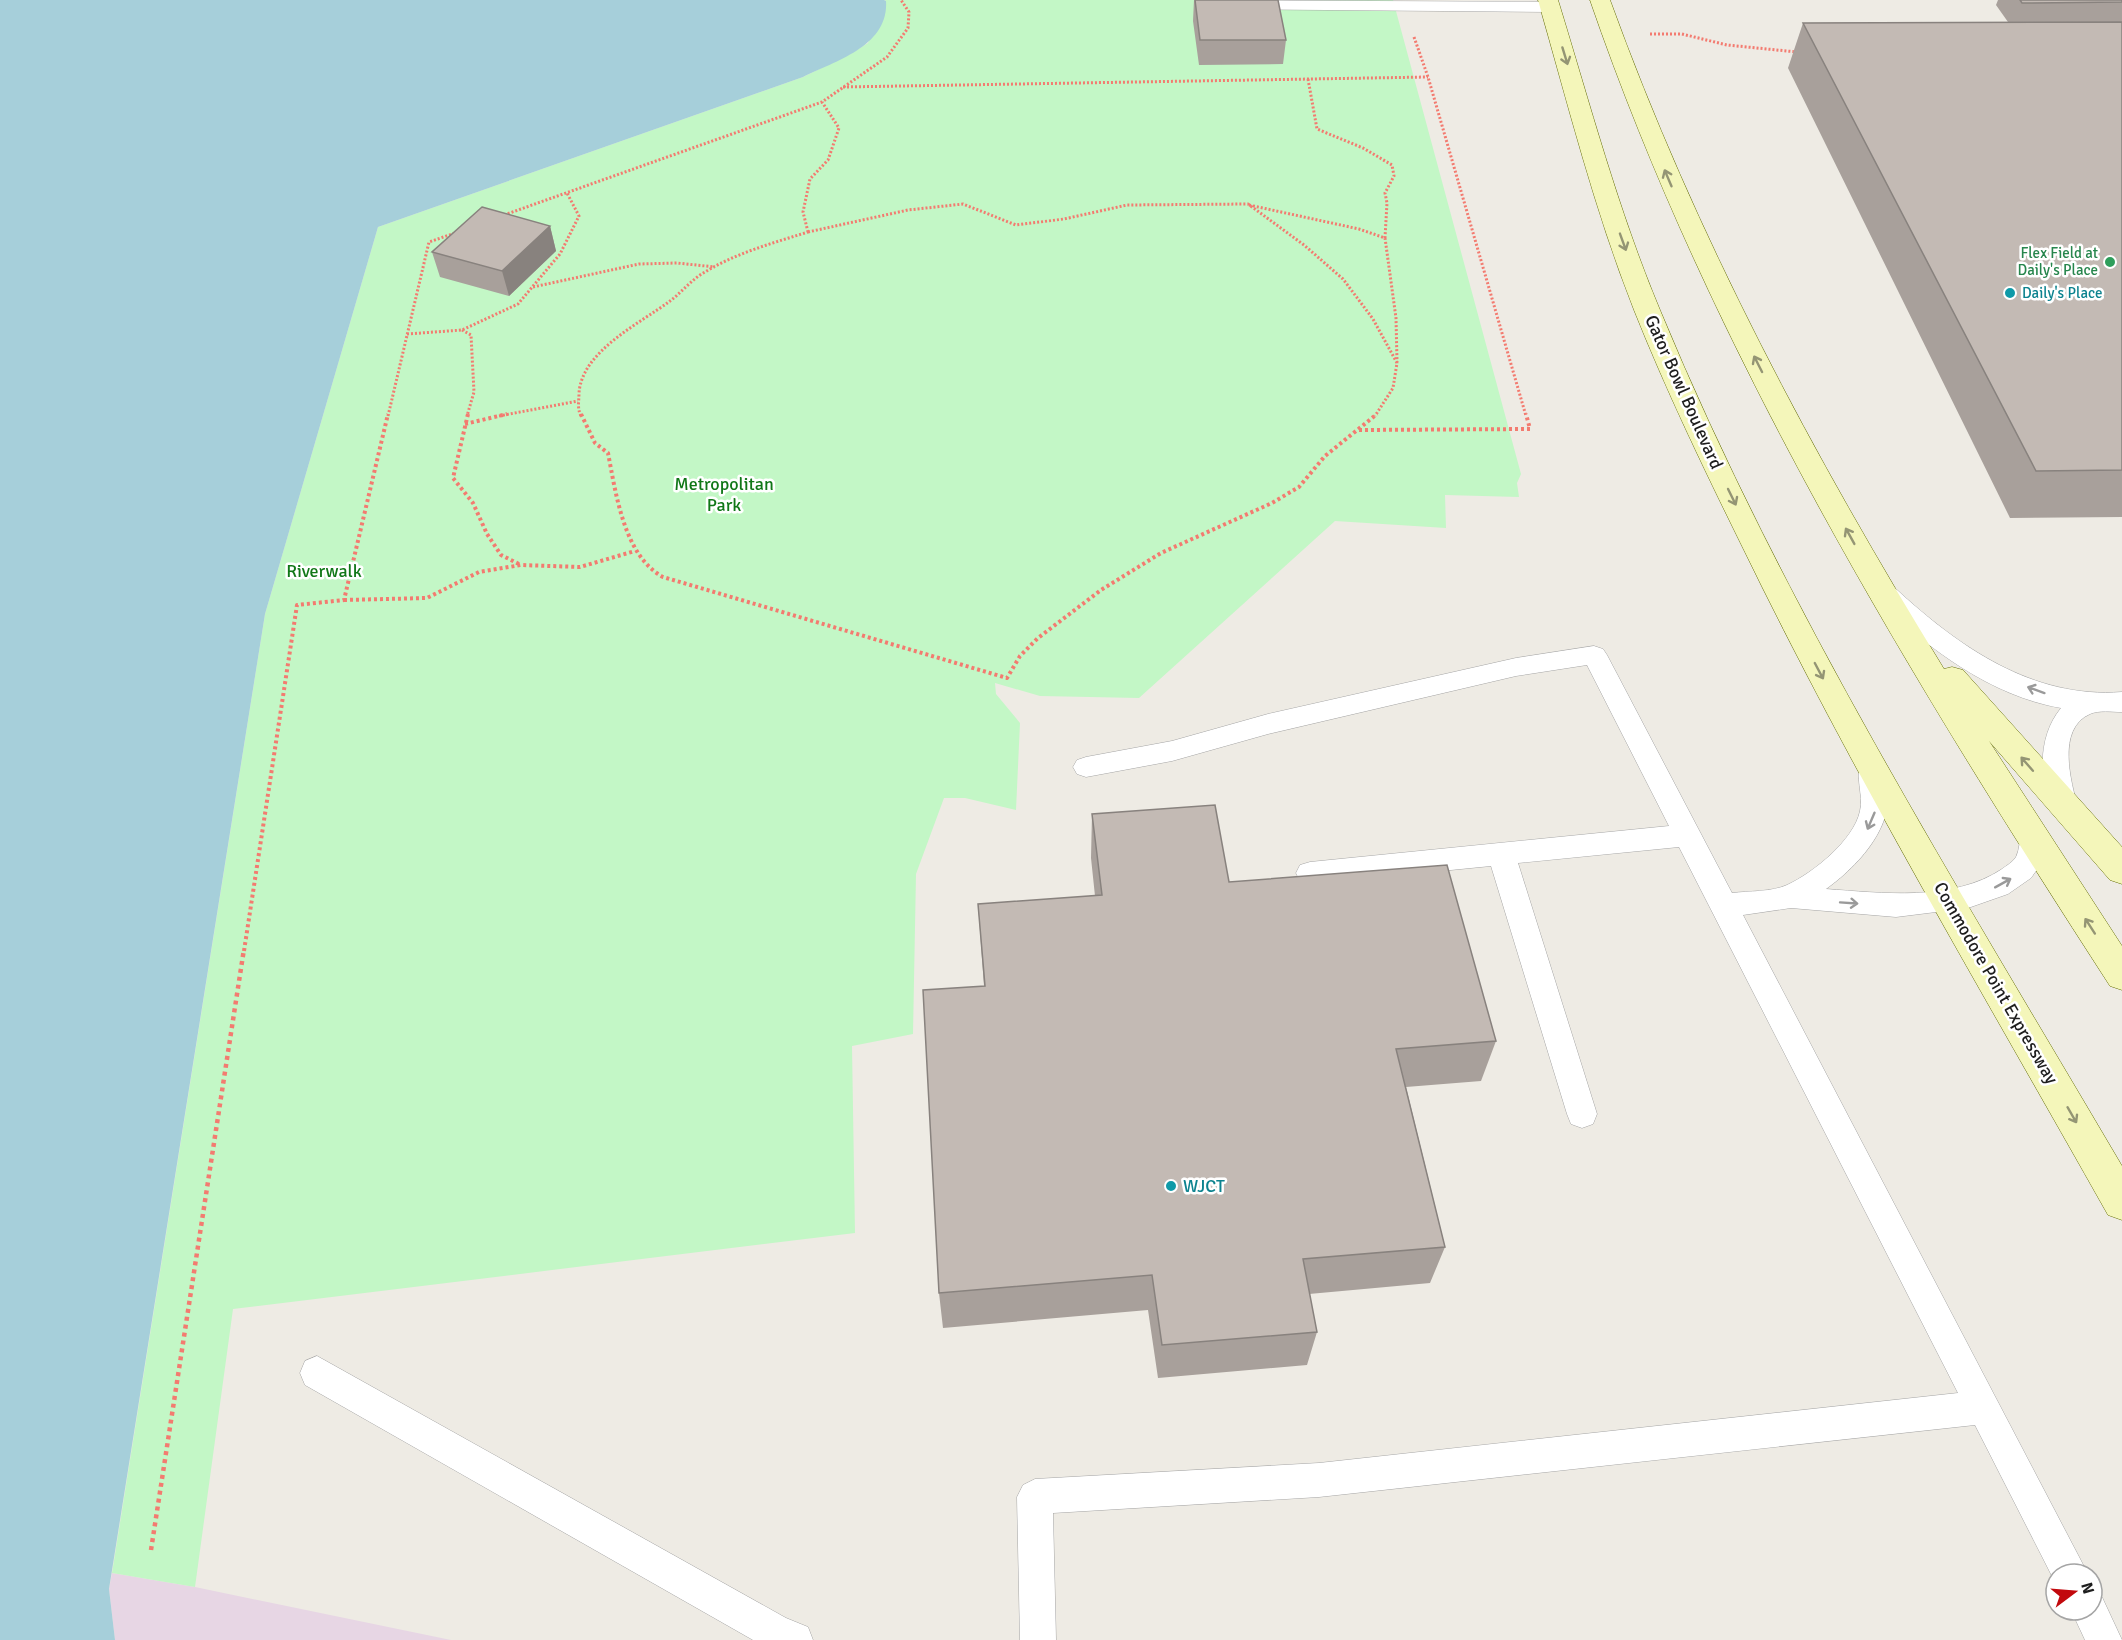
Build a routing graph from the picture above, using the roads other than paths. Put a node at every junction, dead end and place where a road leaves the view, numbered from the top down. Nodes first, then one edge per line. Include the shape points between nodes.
1 (1213, 0) edge
2 (1600, 0) edge
3 (1549, 3) edge
4 (1879, 587) junction
5 (2122, 702) edge
6 (2093, 703) junction
7 (1869, 764) junction
8 (1086, 767) dead end
9 (2065, 808) junction
10 (1688, 835) junction
11 (2033, 838) junction
12 (1501, 854) junction
13 (2122, 870) edge
14 (1310, 873) edge
15 (1791, 897) junction
16 (1948, 901) junction
17 (1724, 906) junction
18 (2122, 975) edge
19 (1582, 1114) dead end
20 (2122, 1202) edge
21 (317, 1373) dead end
22 (1983, 1407) junction
23 (2064, 1562) edge
24 (2095, 1622) edge
25 (795, 1640) edge
26 (1038, 1640) edge
27 (2104, 1640) edge

1 - 3 lane via 1214,4 1407,6
4 -> 2 main road via 1778,404 1692,231 1629,83
3 -> 7 main road, Gator Bowl Boulevard via 1610,207 1646,307 1755,546
6 -> 4 lane via 2036,691 1981,666 1917,622
9 -> 4 main road via 1965,694
4 - 11 main road
5 - 6 lane
6 - 9 lane via 2072,712 2059,736 2057,775
7 -> 15 lane via 1876,800 1866,832 1829,872
7 - 16 main road, Commodore Point Expressway
8 - 10 lane via 1172,751 1268,724 1516,667 1594,655
9 - 13 main road
10 - 12 lane
10 - 17 lane
16 -> 11 lane via 1984,892 2011,879 2029,861
18 -> 11 main road
12 - 14 lane
12 - 19 lane
15 -> 16 lane via 1896,906
15 - 17 lane
16 -> 20 main road, Commodore Point Expressway
17 - 22 lane
21 - 25 lane via 776,1633
22 - 23 lane
22 - 26 lane via 1319,1480 1035,1497
24 - 27 lane

